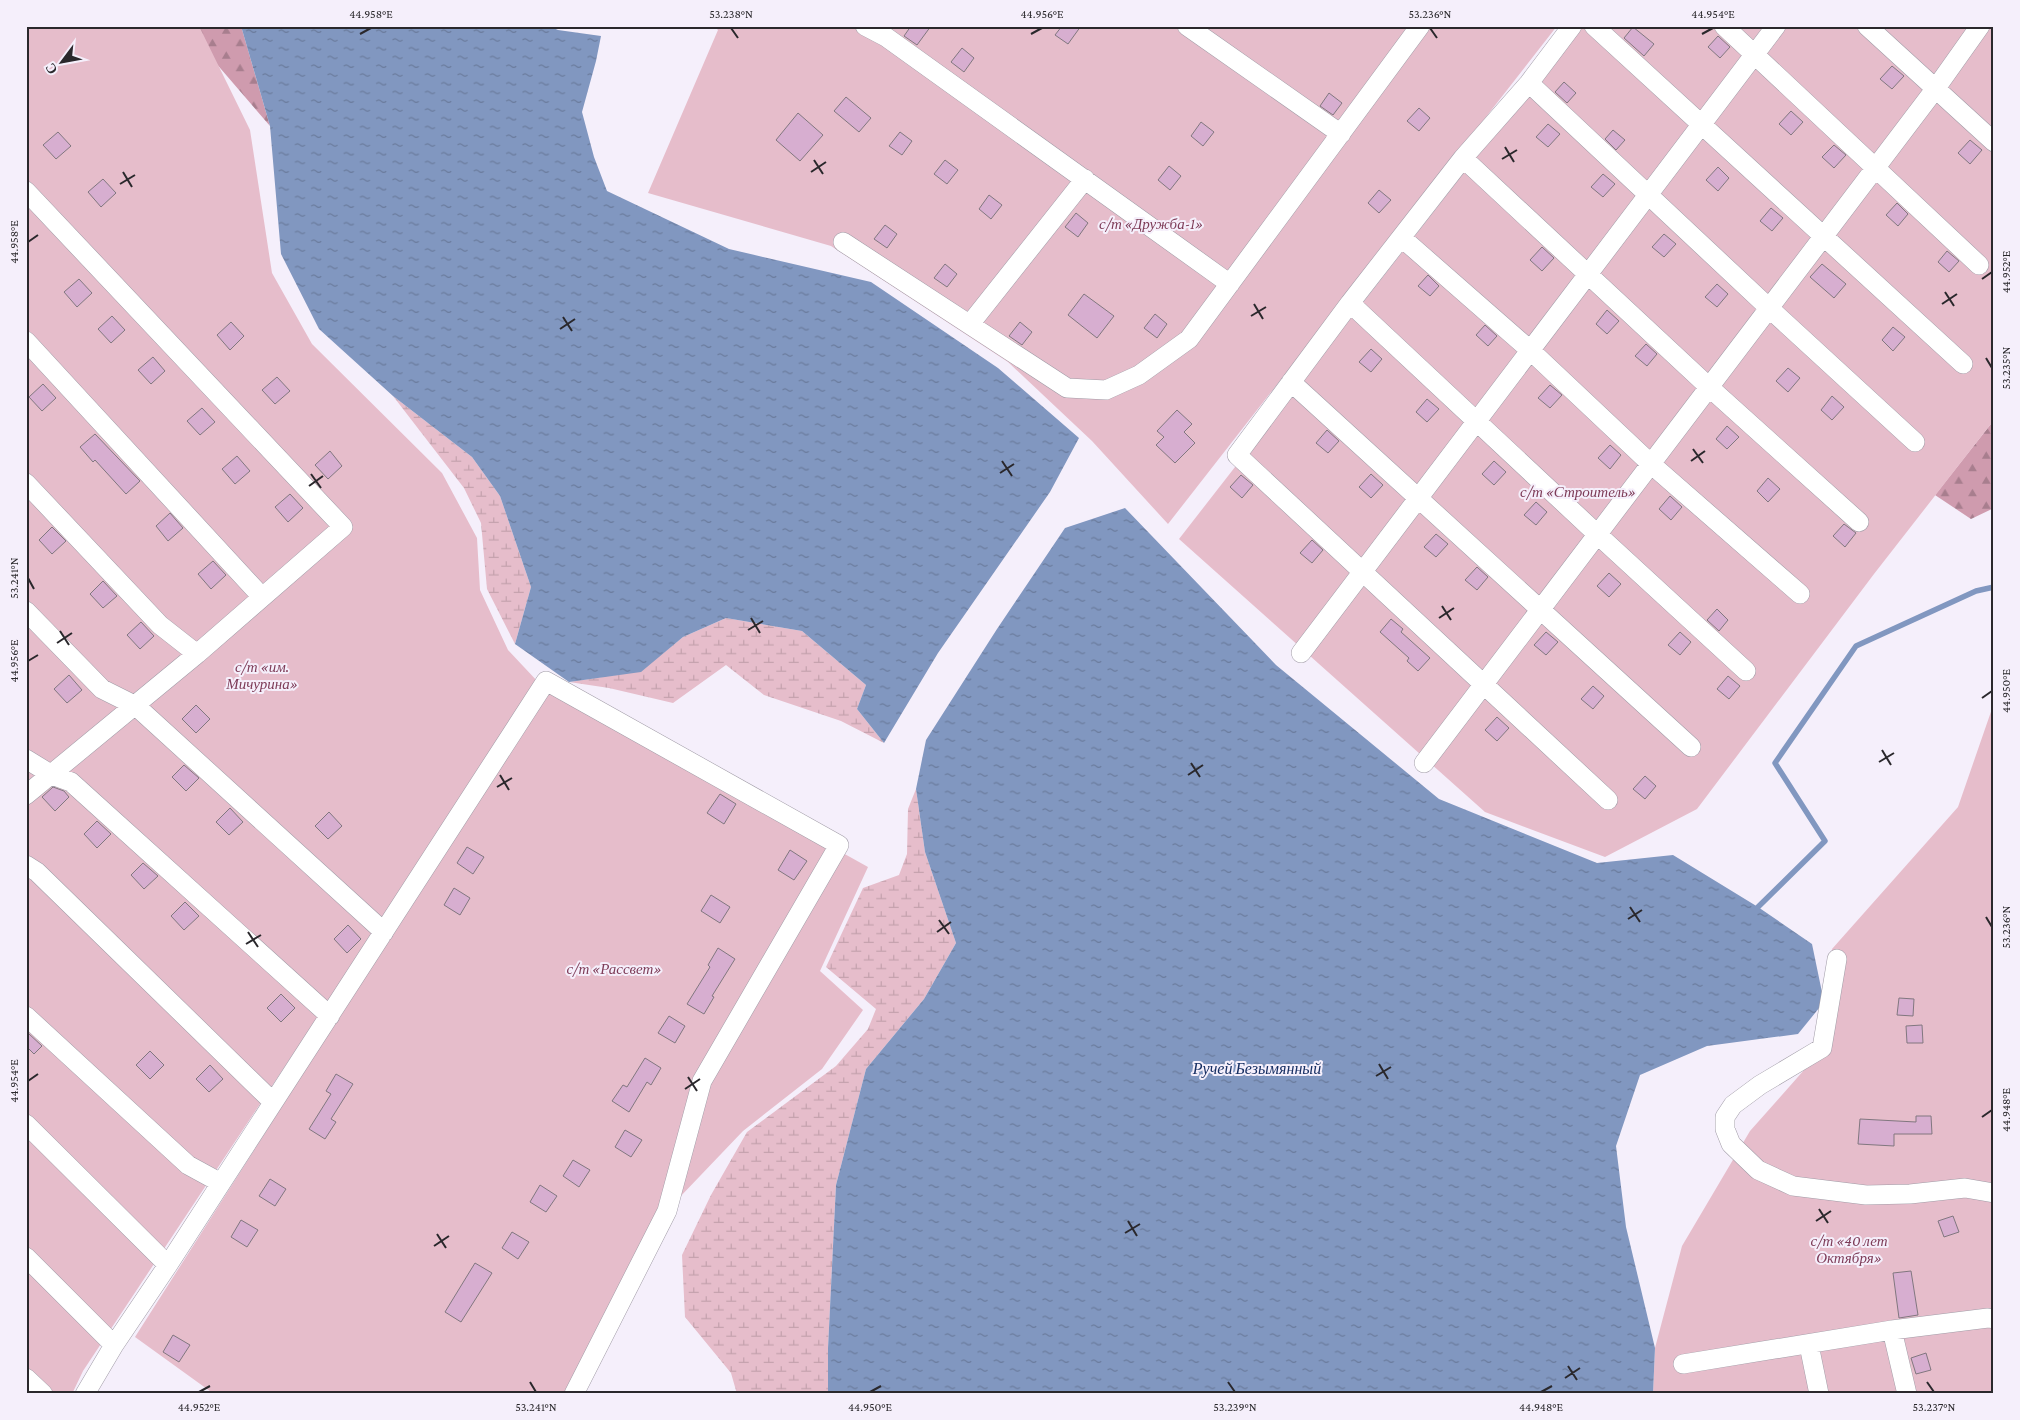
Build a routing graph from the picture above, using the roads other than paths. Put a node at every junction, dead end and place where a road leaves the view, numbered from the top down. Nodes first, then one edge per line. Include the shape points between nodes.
1 (865, 26) edge
2 (1187, 26) edge
3 (1420, 26) edge
4 (1572, 26) edge
5 (1594, 26) edge
6 (1724, 26) edge
7 (1776, 26) edge
8 (1867, 26) edge
9 (1980, 26) edge
10 (1754, 55) junction
11 (1528, 83) junction
12 (1936, 88) junction
13 (1702, 125) junction
14 (1341, 134) junction
15 (1994, 142) edge
16 (1463, 158) junction
17 (1876, 168) junction
18 (1085, 179) junction
19 (26, 191) edge
20 (1649, 194) junction
21 (1824, 236) junction
22 (1402, 238) junction
23 (843, 242) dead end
24 (1979, 265) dead end
25 (1588, 274) junction
26 (1230, 284) junction
27 (1350, 303) junction
28 (1769, 308) junction
29 (970, 324) junction
30 (26, 341) edge
31 (1530, 350) junction
32 (1963, 364) dead end
33 (1291, 382) junction
34 (1709, 387) junction
35 (1476, 420) junction
36 (1915, 442) dead end
37 (1651, 464) junction
38 (26, 483) edge
39 (1418, 497) junction
40 (1859, 522) dead end
41 (1597, 534) junction
42 (1362, 571) junction
43 (1800, 594) dead end
44 (262, 596) junction
45 (1541, 609) junction
46 (26, 611) edge
47 (1300, 653) dead end
48 (198, 654) junction
49 (1746, 671) dead end
50 (1483, 684) junction
51 (136, 706) junction
52 (1691, 747) dead end
53 (26, 759) edge
54 (1424, 763) dead end
55 (52, 775) junction
56 (26, 795) edge
57 (1608, 800) dead end
58 (26, 865) edge
59 (384, 932) junction
60 (1837, 959) dead end
61 (26, 1016) edge
62 (330, 1016) junction
63 (274, 1102) junction
64 (26, 1124) edge
65 (221, 1183) junction
66 (1994, 1192) edge
67 (26, 1257) edge
68 (168, 1265) junction
69 (1994, 1318) edge
70 (1892, 1330) junction
71 (114, 1345) junction
72 (1809, 1345) junction
73 (1683, 1364) dead end
74 (26, 1378) edge
75 (43, 1394) edge
76 (85, 1394) edge
77 (574, 1394) edge
78 (1819, 1394) edge
79 (1907, 1394) edge

1 - 18 lane via 886,37
2 - 14 lane
3 - 14 lane
4 - 11 lane
5 - 13 lane
6 - 10 lane
7 - 10 lane
8 - 12 lane
9 - 12 lane
10 - 13 lane
10 - 17 lane
11 - 16 lane
11 - 20 lane
12 - 15 lane
12 - 17 lane
13 - 20 lane
13 - 21 lane
14 - 26 lane
16 - 22 lane
16 - 25 lane
17 - 21 lane
17 - 24 lane
18 - 26 lane
18 - 29 lane
19 - 44 lane via 343,527
20 - 25 lane
20 - 28 lane
21 - 28 lane
21 - 32 lane
22 - 27 lane
22 - 31 lane
23 - 29 lane
25 - 31 lane
25 - 34 lane
26 - 29 lane via 1190,339 1139,375 1106,390 1067,388
27 - 33 lane
27 - 35 lane
28 - 34 lane
28 - 36 lane
30 - 44 lane
31 - 35 lane
31 - 37 lane
33 - 39 lane
33 - 42 lane via 1237,455
34 - 37 lane
34 - 40 lane
35 - 39 lane
35 - 41 lane
37 - 41 lane
37 - 43 lane
38 - 48 lane via 160,625
39 - 42 lane
39 - 45 lane
41 - 45 lane
41 - 49 lane
42 - 47 lane
42 - 50 lane
44 - 48 lane
45 - 50 lane
45 - 52 lane
46 - 51 lane via 102,689
48 - 51 lane
50 - 54 lane
50 - 57 lane
51 - 55 lane
51 - 59 lane
53 - 55 lane
55 - 56 lane
55 - 62 lane via 71,782
58 - 63 lane via 37,872
59 - 62 lane
59 - 77 lane via 546,682 840,845 702,1080 667,1211
60 - 66 lane via 1822,1048 1760,1084 1733,1105 1725,1117 1730,1144 1758,1170 1793,1186 1866,1195 1965,1188
61 - 65 lane via 188,1165
62 - 63 lane
63 - 65 lane
64 - 68 lane
65 - 68 lane
67 - 71 lane
68 - 71 lane
69 - 70 lane
70 - 72 lane
70 - 79 lane
71 - 76 lane
72 - 73 lane
72 - 78 lane
74 - 75 lane

